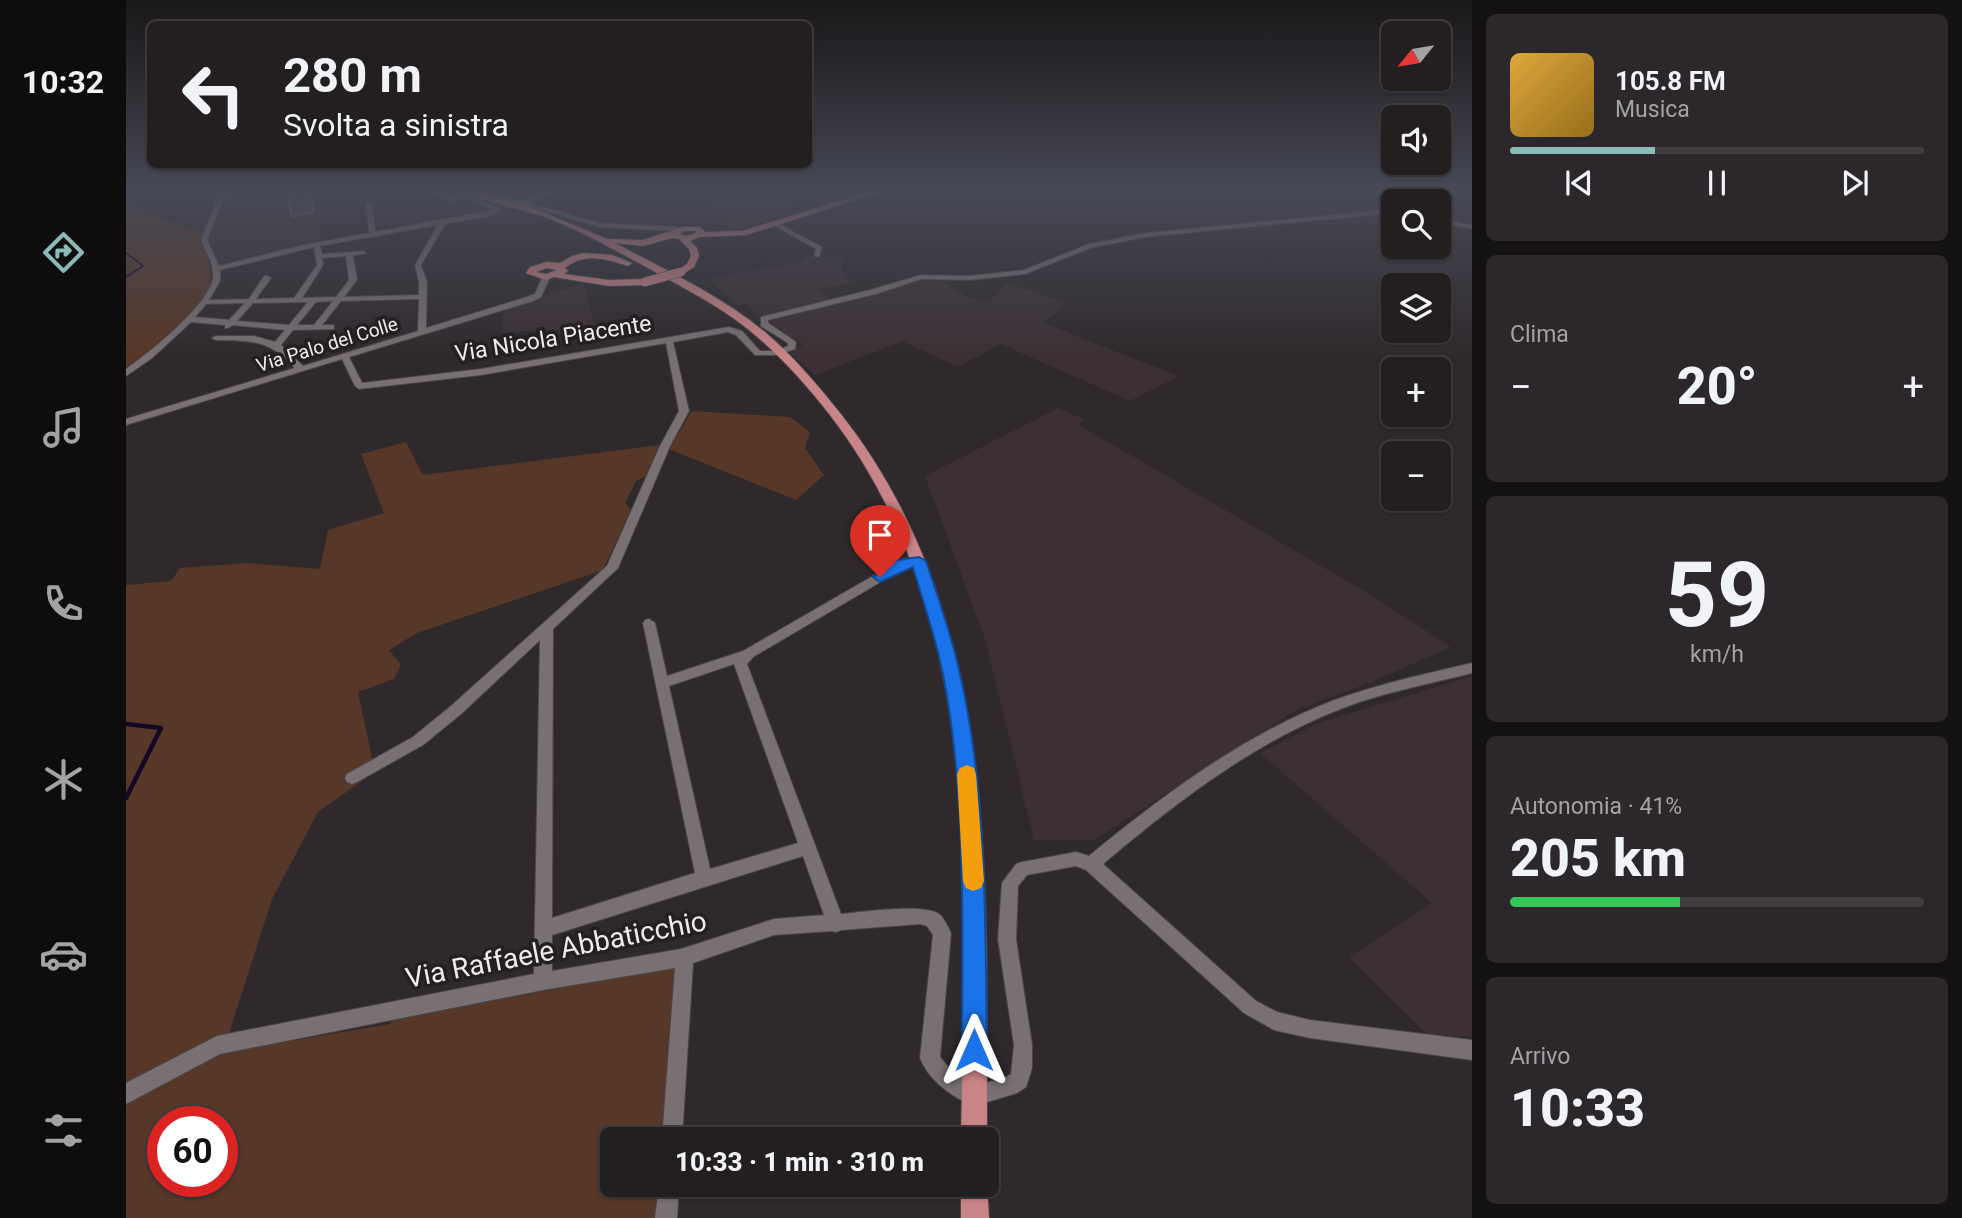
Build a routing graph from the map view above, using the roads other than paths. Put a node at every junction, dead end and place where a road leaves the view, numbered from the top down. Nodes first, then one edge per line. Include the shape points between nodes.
1 (317, 245) edge
2 (207, 246) edge
3 (314, 246) edge
4 (349, 246) edge
5 (429, 246) edge
6 (577, 246) edge
7 (601, 246) edge
8 (611, 246) edge
9 (653, 246) edge
10 (816, 246) edge
11 (1092, 246) edge
12 (692, 247) edge
13 (338, 253) junction
14 (363, 253) dead end
15 (349, 255) junction
16 (320, 256) junction
17 (817, 256) dead end
18 (217, 269) junction
19 (551, 274) junction
20 (267, 278) dead end
21 (423, 297) junction
22 (695, 297) junction
23 (341, 298) junction
24 (297, 299) junction
25 (314, 299) junction
26 (251, 301) junction
27 (203, 302) junction
28 (718, 304) junction
29 (187, 319) junction
30 (230, 323) junction
31 (331, 327) dead end
32 (291, 328) junction
33 (316, 328) junction
34 (422, 332) junction
35 (669, 340) junction
36 (277, 345) junction
37 (780, 353) junction
38 (345, 356) junction
39 (301, 369) junction
40 (126, 373) edge
41 (126, 422) edge
42 (919, 561) junction
43 (649, 624) dead end
44 (547, 626) junction
45 (748, 654) junction
46 (1472, 668) edge
47 (662, 683) junction
48 (352, 778) dead end
49 (807, 847) junction
50 (1091, 864) junction
51 (704, 878) junction
52 (836, 924) junction
53 (544, 929) junction
54 (685, 957) junction
55 (543, 981) junction
56 (1472, 1050) edge
57 (126, 1094) edge
58 (974, 1096) junction
59 (673, 1127) edge
60 (974, 1127) edge
61 (668, 1197) edge
62 (975, 1197) edge
63 (666, 1218) edge
64 (975, 1218) edge

1 - 16 street
2 - 18 street
3 - 18 street
4 - 13 street
5 - 21 street via 418,265
6 - 19 main road
7 - 22 main road
8 - 28 main road
9 - 28 main road via 648,253 650,261 701,289
10 - 17 street via 820,248
11 - 37 street via 1017,273 921,277 764,319 764,324 792,342 792,347
12 - 19 main road, bridge via 694,261 681,272 645,282 610,283
13 - 15 street
13 - 16 street
14 - 15 street
15 - 23 street via 354,280
16 - 24 street via 320,265
18 - 27 street via 216,281
19 - 22 main road via 569,260 617,258
19 - 34 street, Via Palo del Colle via 538,295
20 - 26 street
21 - 23 street
21 - 34 street
22 - 37 main road
23 - 25 street
23 - 33 street
24 - 25 street
24 - 26 street
25 - 32 street
26 - 27 street
26 - 30 street
27 - 29 street
28 - 37 main road
29 - 30 street
29 - 40 street via 151,356
30 - 32 street
30 - 36 street via 216,338 268,340
31 - 33 street
32 - 33 street
32 - 36 street
34 - 38 street, Via Palo del Colle
35 - 37 street via 729,329 758,353
35 - 38 street, Via Nicola Piacente via 481,372 359,386
35 - 44 street, Via Nicola Piacente via 684,411 612,569
36 - 39 street
37 - 42 main road via 819,391 859,443 892,500
38 - 39 street, Via Palo del Colle
39 - 41 street, Via Palo del Colle
42 - 45 street via 902,564
42 - 58 main road via 952,673 966,766 973,857
43 - 47 street
44 - 48 street, Via Nicola Piacente via 418,741
44 - 53 street
45 - 47 street
45 - 49 street via 740,663
46 - 50 street via 1318,713 1174,797
47 - 51 street
49 - 51 street
49 - 52 street
50 - 56 street via 1250,1007 1274,1021
50 - 58 street via 1076,859 1022,869 1010,883 1007,939 1023,1045 1022,1068 1019,1080 1010,1086
51 - 53 street
52 - 54 street, Via Raffaele Abbaticchio via 774,928
52 - 58 street, Via Raffaele Abbaticchio via 920,916 938,925 942,944 930,1058 943,1077
53 - 55 street
54 - 55 street, Via Raffaele Abbaticchio
54 - 59 street
55 - 57 street, Via Raffaele Abbaticchio via 217,1045
58 - 60 main road
61 - 63 street
62 - 64 main road

